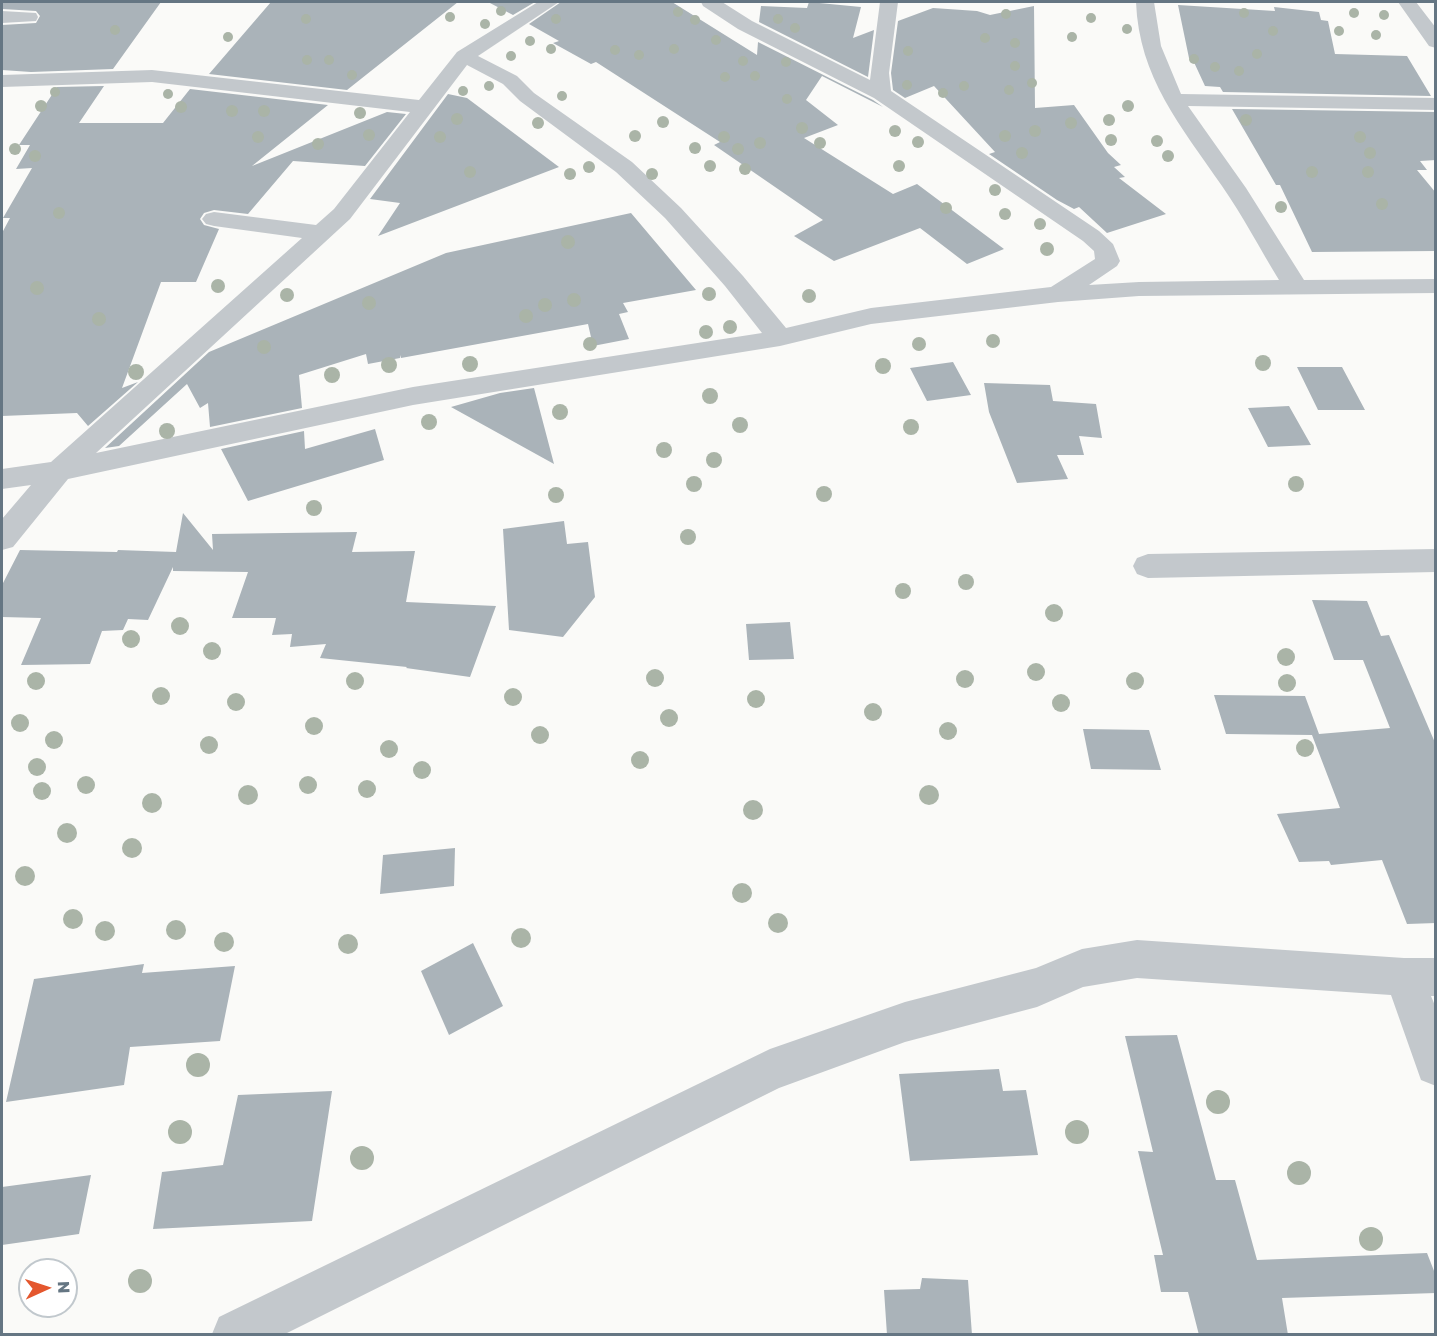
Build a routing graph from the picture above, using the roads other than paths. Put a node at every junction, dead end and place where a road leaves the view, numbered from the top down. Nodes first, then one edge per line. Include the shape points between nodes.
1 (550, 2) edge
2 (710, 2) edge
3 (889, 2) edge
4 (1145, 2) edge
5 (1407, 2) edge
6 (2, 17) edge
7 (29, 17) dead end
8 (1436, 42) edge
9 (464, 56) junction
10 (2, 81) edge
11 (881, 94) junction
12 (1173, 100) junction
13 (1436, 104) edge
14 (424, 107) junction
15 (214, 219) dead end
16 (321, 232) junction
17 (1295, 286) junction
18 (1436, 286) edge
19 (1058, 294) junction
20 (780, 338) junction
21 (59, 471) junction
22 (2, 479) edge
23 (2, 538) edge
24 (1436, 560) edge
25 (1148, 566) dead end
26 (1420, 977) edge
27 (1436, 1065) edge
28 (236, 1335) edge

1 - 9 street
2 - 11 street via 745,25
3 - 11 street via 879,73
4 - 12 street via 1151,46
5 - 8 street
6 - 7 street
9 - 14 street
9 - 20 street via 510,80 527,97 624,167 673,213
10 - 14 street via 152,76
11 - 19 street via 1105,249 1108,261
12 - 13 street
12 - 17 street via 1235,188
14 - 16 street via 342,214
15 - 16 street
16 - 21 street
17 - 18 street
17 - 19 street
19 - 20 street via 871,316
20 - 21 street via 413,396
21 - 22 street
21 - 23 street
24 - 25 street
26 - 27 street
26 - 28 street via 1137,959 1082,968 1037,987 905,1022 770,1070

